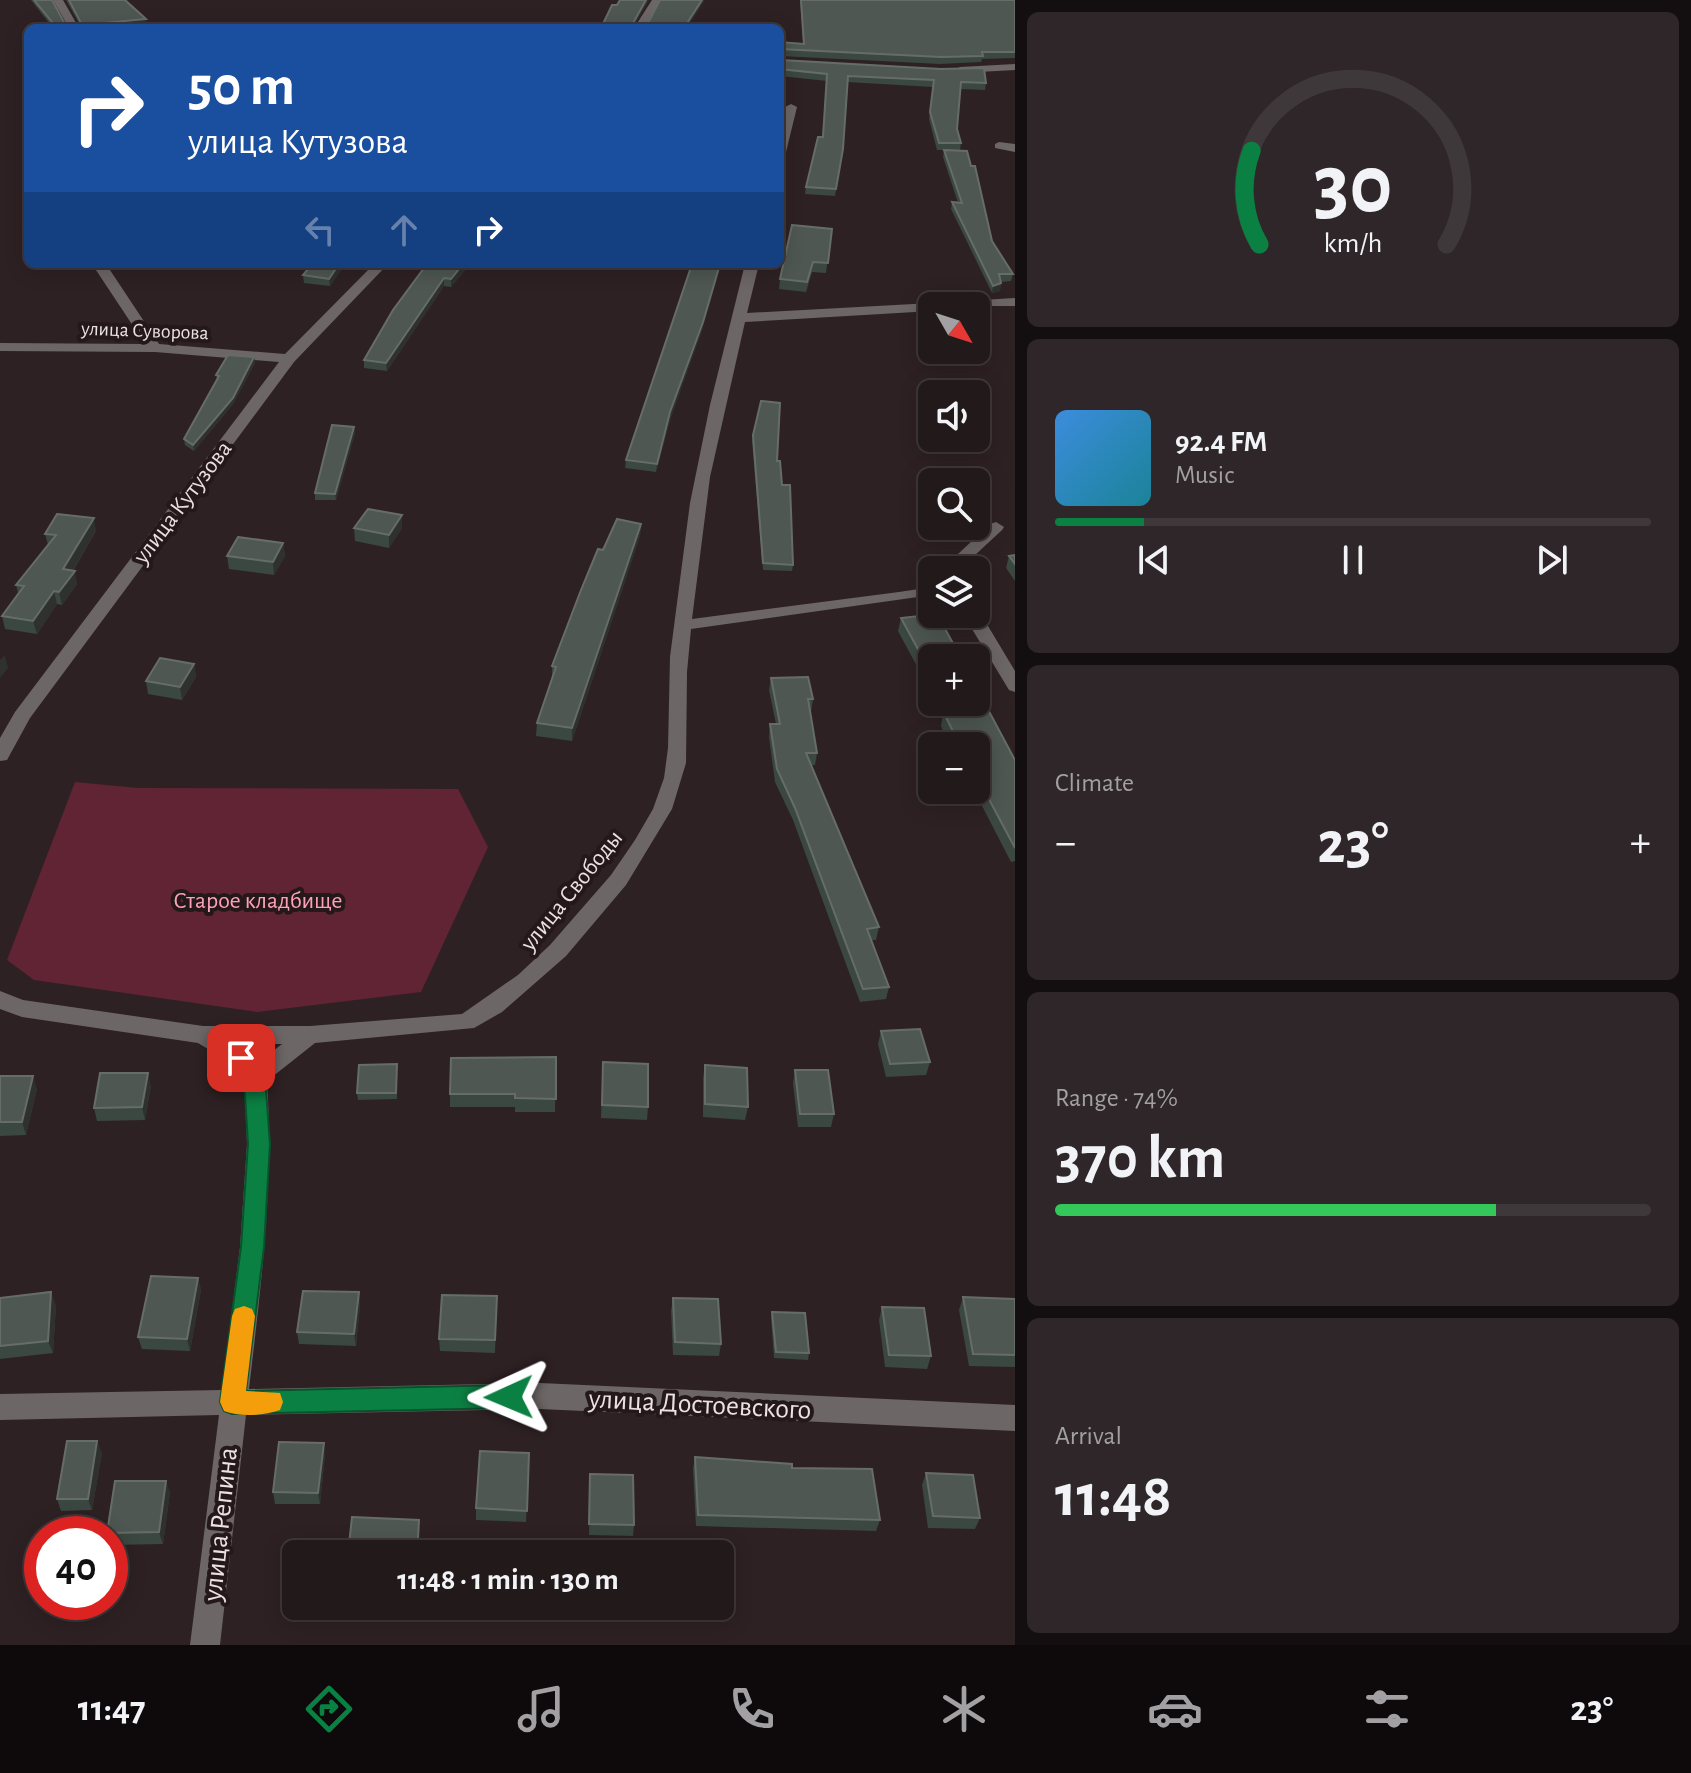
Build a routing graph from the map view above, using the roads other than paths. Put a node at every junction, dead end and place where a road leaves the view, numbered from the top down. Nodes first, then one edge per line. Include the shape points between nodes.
1 (58, 0) edge
2 (657, 0) edge
3 (72, 24) edge
4 (642, 24) edge
5 (1015, 67) edge
6 (953, 70) edge
7 (791, 107) dead end
8 (784, 136) edge
9 (999, 146) dead end
10 (1015, 148) edge
11 (102, 268) edge
12 (377, 268) edge
13 (751, 268) edge
14 (1015, 302) edge
15 (990, 303) edge
16 (918, 308) edge
17 (739, 318) junction
18 (0, 347) edge
19 (155, 348) junction
20 (289, 359) junction
21 (996, 527) dead end
22 (964, 556) edge
23 (918, 593) edge
24 (684, 625) junction
25 (981, 628) edge
26 (1015, 686) edge
27 (0, 755) edge
28 (0, 1000) edge
29 (203, 1035) junction
30 (310, 1035) junction
31 (255, 1077) junction
32 (232, 1402) junction
33 (0, 1407) edge
34 (1015, 1418) edge
35 (205, 1645) edge

1 - 3 street
2 - 4 street
5 - 6 street
7 - 8 street
9 - 10 street
11 - 19 street
12 - 20 street, улица Кутузова
13 - 17 street, улица Свободы
14 - 15 street
16 - 17 street
17 - 24 street, улица Свободы via 706,454
18 - 19 street, улица Суворова
19 - 20 street, улица Суворова
20 - 27 street, улица Кутузова via 22,716
21 - 22 street
23 - 24 street
24 - 30 street, улица Свободы via 675,776 666,803 633,860 537,972 489,1011 466,1022
25 - 26 street
28 - 29 street via 22,1008
29 - 30 street, улица Свободы
29 - 31 street via 241,1058
30 - 31 street
31 - 32 street via 255,1217
32 - 33 street, улица Достоевского
32 - 34 street, улица Достоевского via 540,1396
32 - 35 street, улица Репина

